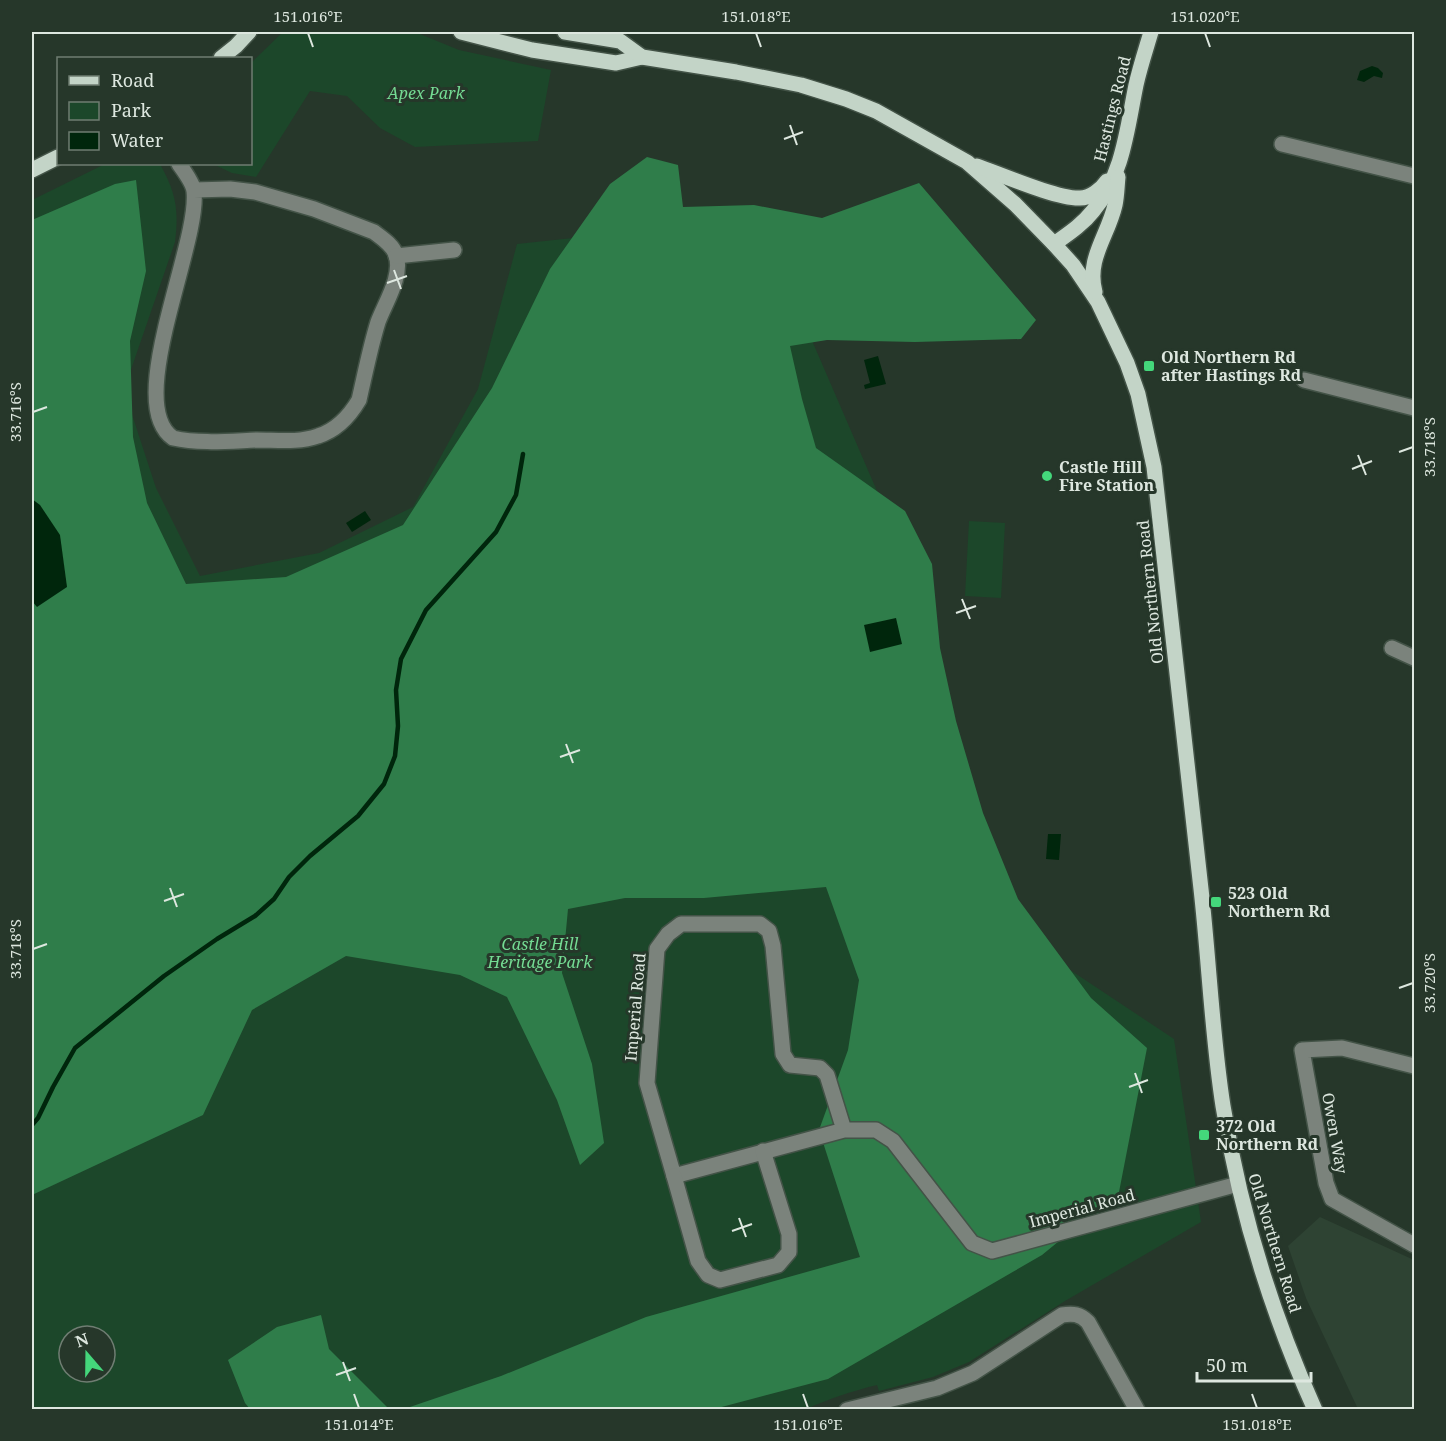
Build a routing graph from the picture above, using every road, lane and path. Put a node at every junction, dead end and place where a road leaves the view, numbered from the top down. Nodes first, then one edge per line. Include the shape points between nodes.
1 (249, 32) edge
2 (460, 32) edge
3 (565, 32) edge
4 (1150, 32) edge
5 (222, 57) edge
6 (642, 57) junction
7 (1282, 144) dead end
8 (57, 158) edge
9 (967, 162) junction
10 (180, 165) edge
11 (1119, 165) junction
12 (32, 170) edge
13 (1414, 176) edge
14 (194, 190) junction
15 (1054, 244) junction
16 (454, 250) dead end
17 (396, 256) junction
18 (1098, 302) junction
19 (1304, 380) dead end
20 (1414, 408) edge
21 (1392, 648) dead end
22 (1414, 658) edge
23 (1414, 1066) edge
24 (844, 1130) junction
25 (763, 1151) junction
26 (674, 1176) junction
27 (1238, 1184) junction
28 (1414, 1245) edge
29 (888, 1405) edge
30 (847, 1410) edge
31 (1137, 1410) edge
32 (1315, 1410) edge

1 - 5 main road
2 - 6 main road, Old Northern Road via 532,50 616,63
3 - 6 main road, Old Northern Road via 620,41
4 - 11 main road, Hastings Road
6 - 9 main road, Old Northern Road via 790,83 846,99 876,111
7 - 13 street
8 - 12 main road
9 - 11 main road via 1080,198 1091,196
9 - 15 main road, Old Northern Road
10 - 14 street
11 - 15 main road, Hastings Road via 1094,211
11 - 18 main road via 1115,206 1093,268 1092,282
14 - 17 street via 243,190 314,209 374,232
14 - 17 street via 189,238 159,364 157,415 160,425 173,438 292,441 317,437 342,423 359,400 378,323 395,278
15 - 18 main road, Old Northern Road
16 - 17 street
18 - 27 main road, Old Northern Road via 1138,394 1154,467 1222,1103
19 - 20 street
21 - 22 street
23 - 28 street, Owen Way via 1342,1048 1302,1050 1332,1200
24 - 25 street, Imperial Road
24 - 26 street, Imperial Road via 827,1075 820,1068 790,1065 783,1054 769,932 760,924 681,924 657,949 647,1083
24 - 27 street, Imperial Road via 876,1130 893,1141 972,1243 992,1251
25 - 26 street, Imperial Road
25 - 26 street via 789,1234 789,1252 778,1265 720,1280 708,1275 698,1261
27 - 32 main road, Old Northern Road via 1278,1316
29 - 30 street
29 - 31 street via 973,1373 1070,1313 1081,1315 1088,1322

